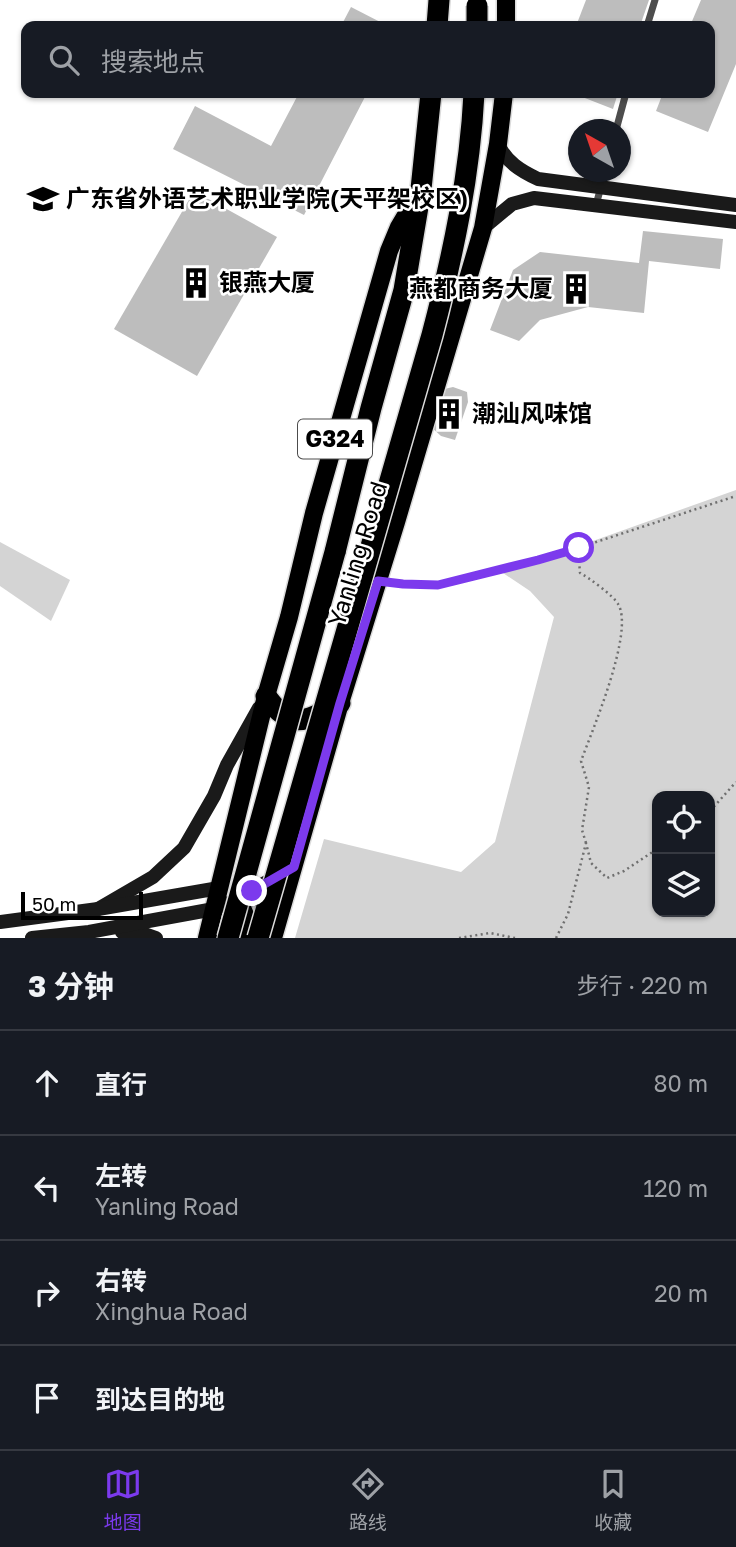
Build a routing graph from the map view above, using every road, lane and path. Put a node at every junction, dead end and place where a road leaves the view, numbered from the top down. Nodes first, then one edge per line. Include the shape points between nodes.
1 (439, 0) edge
2 (506, 0) edge
3 (655, 0) edge
4 (437, 21) edge
5 (506, 21) edge
6 (649, 21) edge
7 (430, 98) edge
8 (474, 98) edge
9 (503, 98) edge
10 (625, 98) edge
11 (619, 119) edge
12 (498, 144) junction
13 (602, 182) edge
14 (601, 187) junction
15 (421, 189) junction
16 (736, 205) edge
17 (595, 206) junction
18 (736, 222) edge
19 (483, 228) junction
20 (736, 496) edge
21 (579, 548) junction
22 (378, 581) junction
23 (266, 696) junction
24 (340, 703) junction
25 (736, 782) edge
26 (715, 805) edge
27 (586, 843) junction
28 (652, 852) edge
29 (294, 867) junction
30 (219, 888) junction
31 (239, 899) junction
32 (98, 909) junction
33 (214, 909) junction
34 (0, 922) edge
35 (89, 932) junction
36 (32, 938) edge
37 (156, 938) edge
38 (207, 938) edge
39 (228, 938) edge
40 (240, 938) edge
41 (258, 938) edge
42 (273, 938) edge
43 (459, 938) edge
44 (515, 938) edge
45 (556, 938) edge

1 - 4 highway
2 - 5 main road
3 - 6 street
7 - 15 highway, Yanling Road / G324
8 - 41 highway, bridge via 466,180 447,277
9 - 12 main road, Yanling Road
10 - 11 street
12 - 14 main road via 520,170 538,178
12 - 19 main road, Yanling Road
13 - 14 street
14 - 16 main road
14 - 17 street
15 - 23 main road, Yanling Road / G324 via 398,227 381,278
15 - 39 highway, Yanling Road, bridge via 404,290
17 - 18 main road
17 - 19 main road via 524,199
19 - 22 main road, Yanling Road
20 - 21 path
21 - 22 path via 438,585
21 - 27 path via 580,573 618,603 623,625 600,715 581,761 589,787 582,830
22 - 24 main road, Yanling Road
23 - 24 highway via 279,713 295,721
23 - 30 main road, Yanling Road / G324
23 - 32 main road via 184,848 153,877
24 - 29 main road, Yanling Road
25 - 26 path
27 - 28 path via 591,863 607,878
27 - 45 path via 568,914
29 - 31 main road
29 - 42 main road, Yanling Road
30 - 31 main road
30 - 32 main road
30 - 33 main road, Yanling Road / G324
31 - 33 main road
31 - 40 main road via 245,915
32 - 34 main road
33 - 35 main road
33 - 38 main road, G324
35 - 36 main road
35 - 37 main road via 139,932
43 - 44 path via 490,933

